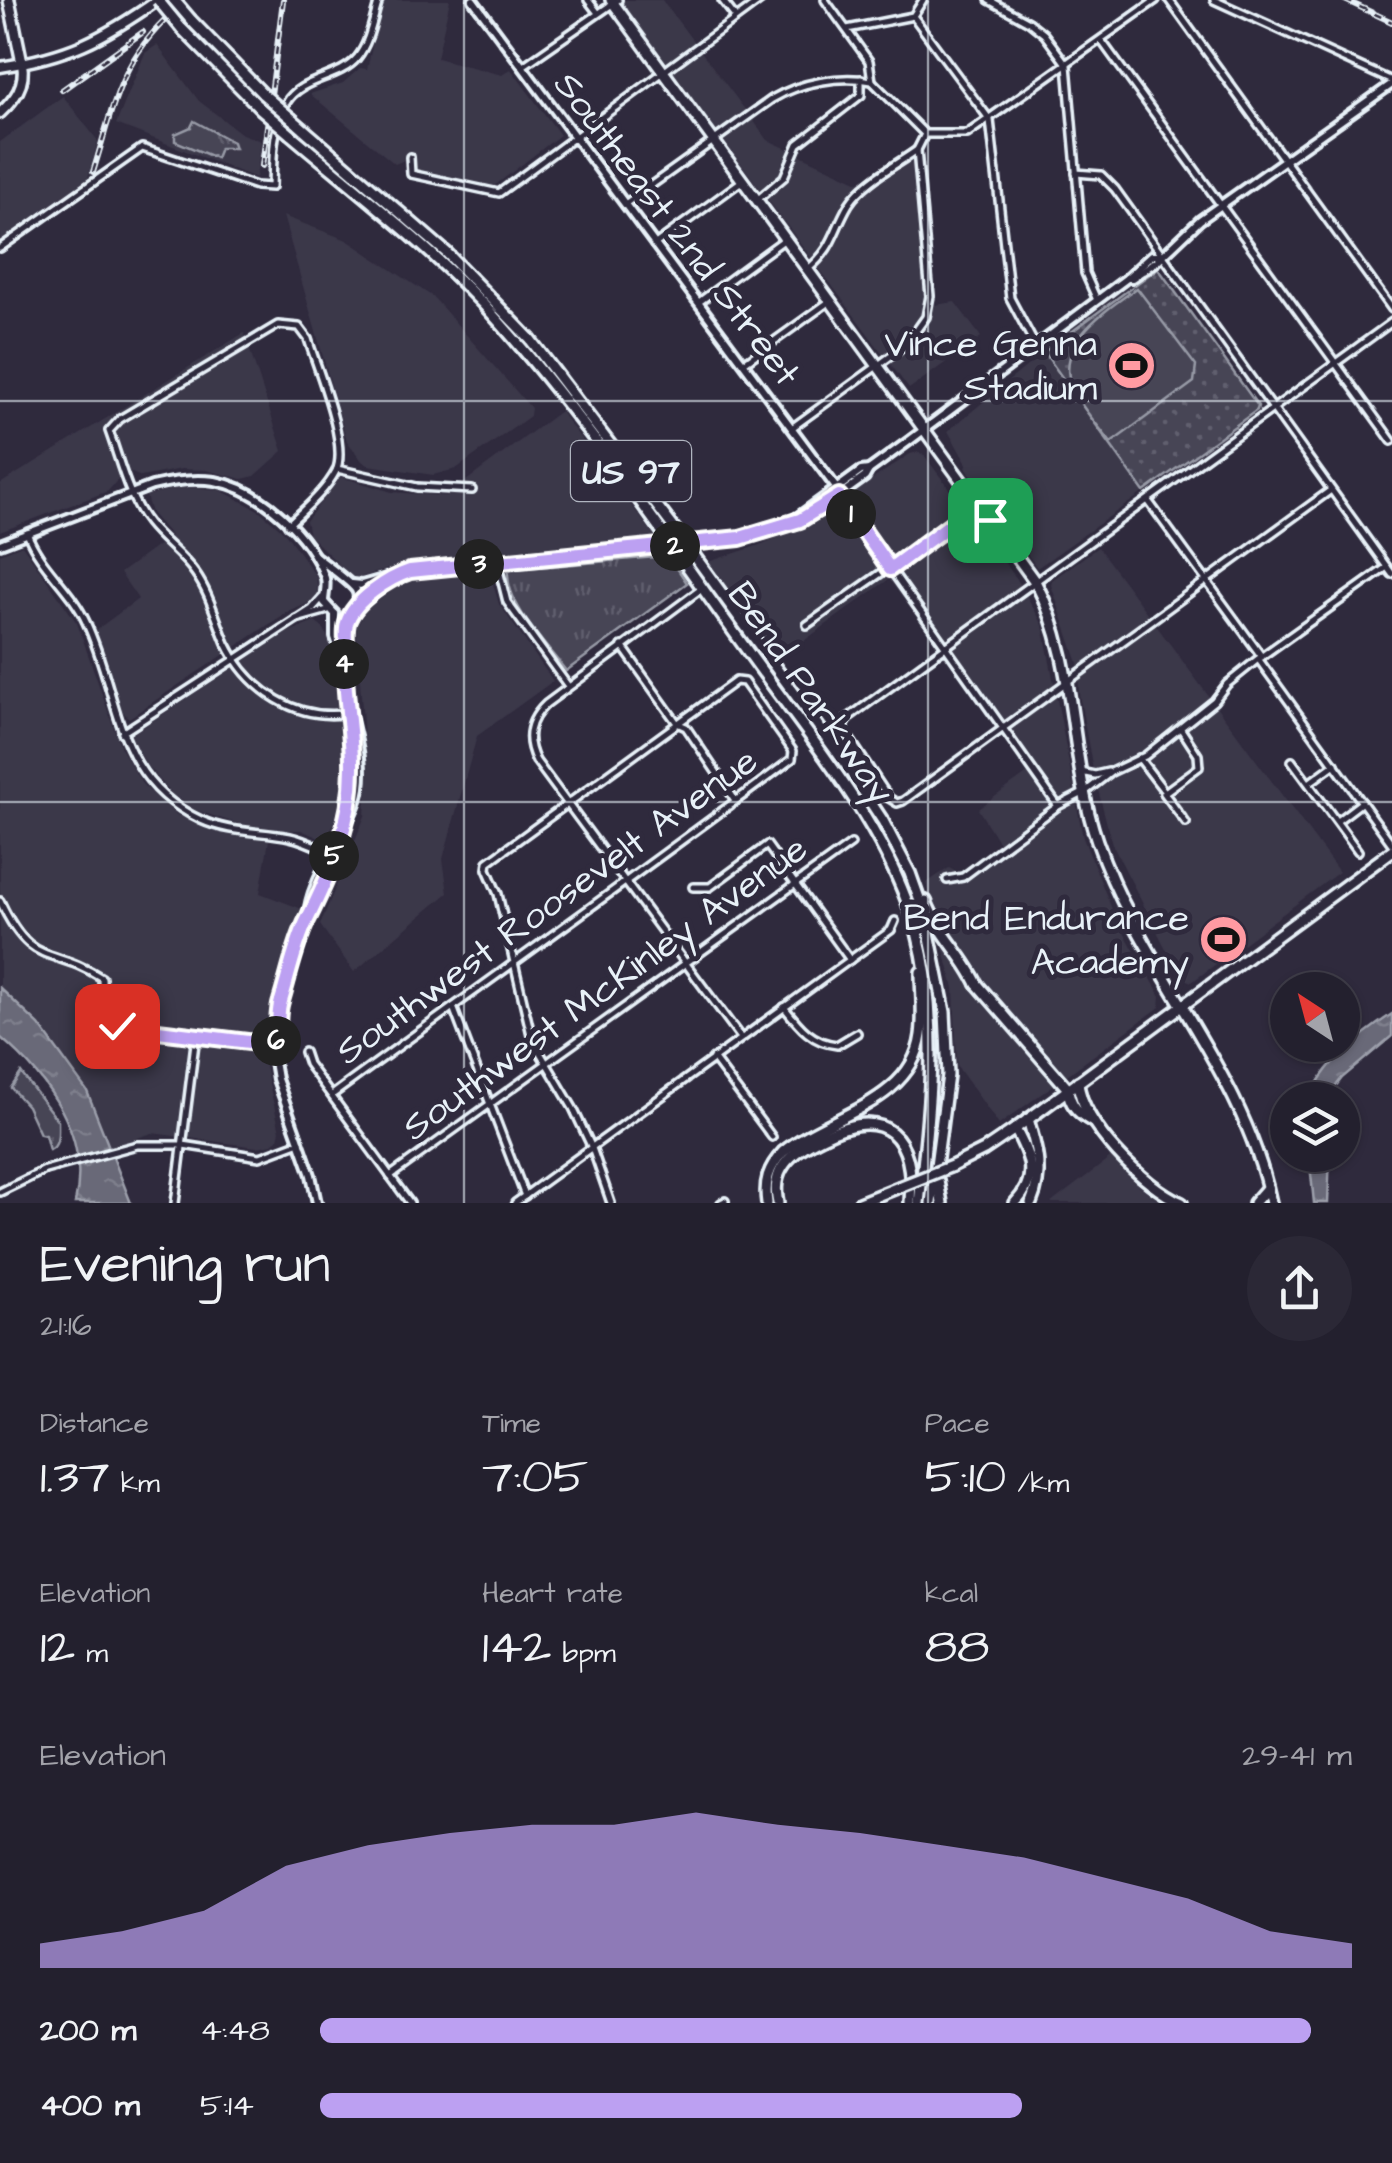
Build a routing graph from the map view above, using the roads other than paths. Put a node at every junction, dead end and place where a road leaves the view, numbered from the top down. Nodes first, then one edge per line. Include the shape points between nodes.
1 (9, 0) edge
2 (158, 0) edge
3 (174, 0) edge
4 (379, 0) edge
5 (475, 0) edge
6 (588, 0) edge
7 (722, 0) edge
8 (761, 0) edge
9 (825, 0) edge
10 (924, 0) edge
11 (988, 0) edge
12 (1156, 0) edge
13 (1169, 0) edge
14 (1214, 0) edge
15 (614, 1) edge
16 (598, 13) junction
17 (913, 16) junction
18 (736, 18) junction
19 (846, 29) junction
20 (1101, 40) junction
21 (22, 64) junction
22 (1067, 65) junction
23 (0, 66) edge
24 (523, 66) junction
25 (664, 72) junction
26 (861, 78) junction
27 (872, 80) junction
28 (1392, 82) edge
29 (0, 114) edge
30 (990, 120) junction
31 (925, 134) junction
32 (574, 136) junction
33 (714, 141) junction
34 (917, 150) junction
35 (410, 157) dead end
36 (1284, 161) junction
37 (1076, 173) junction
38 (743, 180) junction
39 (756, 200) junction
40 (625, 204) junction
41 (1220, 206) junction
42 (785, 239) junction
43 (654, 245) junction
44 (0, 248) edge
45 (1160, 255) junction
46 (808, 270) junction
47 (1097, 300) junction
48 (830, 301) junction
49 (698, 303) junction
50 (1392, 309) edge
51 (1392, 322) edge
52 (1035, 345) junction
53 (744, 363) junction
54 (1336, 363) junction
55 (878, 366) junction
56 (1274, 410) junction
57 (793, 427) junction
58 (924, 430) junction
59 (1392, 440) edge
60 (338, 468) junction
61 (472, 490) dead end
62 (1331, 490) junction
63 (132, 492) junction
64 (838, 492) junction
65 (1148, 501) junction
66 (978, 504) junction
67 (791, 522) junction
68 (288, 525) junction
69 (26, 533) junction
70 (0, 544) edge
71 (315, 556) junction
72 (497, 562) junction
73 (890, 569) junction
74 (1390, 570) edge
75 (396, 576) junction
76 (1207, 582) junction
77 (349, 583) junction
78 (1036, 583) junction
79 (702, 588) junction
80 (325, 593) junction
81 (353, 610) junction
82 (332, 612) junction
83 (293, 620) junction
84 (807, 625) dead end
85 (622, 646) junction
86 (945, 648) junction
87 (234, 657) junction
88 (1260, 658) junction
89 (344, 662) junction
90 (1067, 684) junction
91 (568, 686) junction
92 (350, 714) junction
93 (677, 723) junction
94 (1181, 728) junction
95 (1004, 730) junction
96 (122, 733) junction
97 (1139, 758) junction
98 (1292, 761) dead end
99 (1335, 764) junction
100 (1081, 772) junction
101 (1111, 772) junction
102 (1309, 783) junction
103 (1161, 790) junction
104 (1085, 792) junction
105 (736, 801) junction
106 (1362, 802) junction
107 (567, 803) junction
108 (1058, 806) junction
109 (1336, 821) junction
110 (1186, 823) dead end
111 (851, 844) dead end
112 (1392, 844) edge
113 (1358, 851) dead end
114 (1392, 851) edge
115 (334, 854) junction
116 (910, 873) junction
117 (946, 880) dead end
118 (623, 882) junction
119 (794, 883) junction
120 (694, 887) dead end
121 (0, 901) edge
122 (895, 921) dead end
123 (921, 949) junction
124 (850, 960) junction
125 (684, 962) junction
126 (513, 963) junction
127 (1182, 1006) junction
128 (453, 1007) junction
129 (784, 1007) junction
130 (857, 1033) dead end
131 (196, 1035) junction
132 (740, 1038) junction
133 (273, 1045) junction
134 (304, 1052) dead end
135 (713, 1058) junction
136 (547, 1062) junction
137 (1078, 1082) junction
138 (1068, 1089) junction
139 (332, 1095) junction
140 (490, 1104) junction
141 (1028, 1119) junction
142 (1094, 1122) junction
143 (1014, 1129) junction
144 (772, 1137) dead end
145 (300, 1142) junction
146 (183, 1145) junction
147 (592, 1148) junction
148 (937, 1155) junction
149 (390, 1176) junction
150 (1268, 1188) junction
151 (0, 1192) edge
152 (525, 1196) junction
153 (175, 1203) edge
154 (317, 1203) edge
155 (410, 1203) edge
156 (515, 1203) edge
157 (611, 1203) edge
158 (767, 1203) edge
159 (778, 1203) edge
160 (858, 1203) edge
161 (910, 1203) edge
162 (919, 1203) edge
163 (931, 1203) edge
164 (942, 1203) edge
165 (1015, 1203) edge
166 (1031, 1203) edge
167 (1182, 1203) edge
168 (1254, 1203) edge
169 (1271, 1203) edge

1 - 21 main road
2 - 21 main road via 88,45
2 - 79 main road, Bend Parkway / US 97, bridge via 262,109 492,314
3 - 116 main road, Bend Parkway / US 97, bridge via 263,94 456,261 537,348 842,759
4 - 44 street via 357,58 301,88 286,104 274,140 272,187 142,148
5 - 24 street, Southeast 2nd Street
6 - 16 street
7 - 18 street
8 - 18 street
9 - 19 street
10 - 17 street
11 - 22 street via 1044,34
12 - 20 street
13 - 36 street
14 - 28 street
15 - 16 street
15 - 25 main road
16 - 24 street
17 - 19 street
17 - 30 street
18 - 25 street
19 - 27 street via 869,61
20 - 22 street
20 - 41 street
21 - 23 main road
21 - 29 main road via 20,88
22 - 30 street
22 - 37 street
24 - 32 street, Southeast 2nd Street
25 - 32 street
25 - 33 main road
26 - 27 street
26 - 33 street via 786,91
26 - 39 street via 861,95 798,144 784,176
27 - 31 street
28 - 36 street
30 - 31 street via 967,134
30 - 52 street via 1010,298
31 - 34 street
32 - 35 street via 499,192 411,174
32 - 40 street, Southeast 2nd Street
33 - 38 main road
33 - 40 street
34 - 46 street via 858,193 829,250
34 - 55 street via 930,303 917,333
36 - 41 street
36 - 50 street
37 - 45 street via 1101,175
37 - 47 street via 1085,273
38 - 39 main road
38 - 43 street
39 - 42 main road
40 - 43 street, Southeast 2nd Street
41 - 45 street
41 - 54 street
42 - 46 main road
42 - 49 street
43 - 49 street, Southeast 2nd Street
45 - 47 street
45 - 56 street
46 - 48 main road
47 - 52 street
48 - 53 street
48 - 55 main road
49 - 53 street, Southeast 2nd Street
51 - 54 street
52 - 58 street
53 - 57 street, Southeast 2nd Street
54 - 56 street
54 - 59 street
55 - 57 street
55 - 58 main road
56 - 62 street
56 - 65 street
57 - 64 street, Southeast 2nd Street
58 - 64 street
58 - 66 main road
60 - 61 street via 417,487
60 - 63 street via 335,426 308,339 300,327 278,325 109,431
60 - 68 street
62 - 74 street
62 - 76 street
63 - 68 street via 174,480 217,482 252,496
63 - 69 street
63 - 87 street via 147,522 197,575
64 - 67 street
64 - 67 street
64 - 73 street, Southeast 2nd Street
65 - 76 street
65 - 78 street
66 - 73 street
66 - 78 main road
67 - 72 street, bridge via 699,544
68 - 71 street
69 - 70 street
69 - 96 street via 84,616
71 - 77 street
71 - 80 street
72 - 75 street
72 - 91 street via 508,606
73 - 84 street
73 - 86 street, Southeast 2nd Street
74 - 88 street
75 - 77 street
75 - 81 street
76 - 88 street
76 - 90 street
77 - 80 street via 334,582
77 - 81 street via 358,593
78 - 86 street
78 - 90 main road via 1056,629
79 - 85 street
79 - 123 main road, Bend Parkway / US 97 via 877,838
80 - 82 street
80 - 83 street
81 - 82 street
81 - 89 street
82 - 83 street
82 - 89 street
83 - 87 street
85 - 91 street
85 - 93 street
86 - 95 street, Southeast 2nd Street
86 - 95 street via 844,724 889,798 903,802
87 - 92 street via 265,692 297,710
87 - 96 street
88 - 94 street
88 - 99 street
89 - 92 street
90 - 95 street
90 - 100 main road
91 - 107 street via 540,710 529,732 534,758
92 - 115 street via 358,738 357,799
93 - 105 street
93 - 105 street, Southwest Roosevelt Avenue via 736,681 744,682 793,751 792,759
93 - 107 street
94 - 97 street
94 - 103 street via 1199,767
95 - 108 street, Southeast 2nd Street
96 - 115 street via 141,770 186,812
97 - 101 street
97 - 103 street
98 - 102 street
99 - 102 street
99 - 106 street
100 - 101 street
100 - 104 main road
101 - 104 street
102 - 109 street
103 - 110 street
104 - 108 street
104 - 127 main road via 1107,866
105 - 118 street, Southwest Roosevelt Avenue
106 - 109 street
106 - 112 street
107 - 118 street
107 - 126 street via 488,862
108 - 117 street via 964,877
109 - 113 street
111 - 119 street, Southwest McKinley Avenue
114 - 127 main road
115 - 133 street
116 - 138 main road via 978,984
116 - 148 main road, Bend Parkway / US 97 via 932,938 945,1012 948,1075
118 - 125 street
118 - 126 street, Southwest Roosevelt Avenue
119 - 120 street via 767,845 710,887
119 - 124 street
119 - 125 street, Southwest McKinley Avenue
121 - 131 street via 28,946 102,978 106,1021
122 - 124 street
123 - 158 main road via 921,1036 910,1068 881,1095 782,1152 769,1170
123 - 162 main road, Bend Parkway / US 97 via 932,1053
124 - 129 street
125 - 132 street
125 - 136 street, Southwest McKinley Avenue
126 - 128 street, Southwest Roosevelt Avenue
126 - 136 street via 532,1039
127 - 137 main road
127 - 150 main road via 1243,1122
128 - 139 street, Southwest Roosevelt Avenue
128 - 140 street
129 - 130 street via 822,1043 837,1045
129 - 132 street
131 - 133 street
131 - 146 street
132 - 135 street
133 - 145 street via 277,1079
134 - 139 street
135 - 144 street
135 - 147 street
136 - 140 street, Southwest McKinley Avenue
136 - 147 street
137 - 138 main road
137 - 142 main road
138 - 141 main road
138 - 142 main road via 1068,1100
139 - 149 street
140 - 149 street, Southwest McKinley Avenue
140 - 152 street
141 - 143 main road
141 - 166 main road via 1040,1173
142 - 167 main road via 1141,1177
143 - 160 main road, bridge via 952,1166
143 - 165 main road via 1032,1166
145 - 146 street via 260,1156
145 - 154 street
146 - 151 street via 133,1146 24,1178
146 - 153 street
147 - 152 street
147 - 157 street
148 - 163 main road, Bend Parkway / US 97
148 - 164 main road
149 - 155 street
150 - 168 main road
150 - 169 main road
152 - 156 street
159 - 161 main road via 777,1181 795,1153 864,1123 886,1129 904,1147 912,1168

